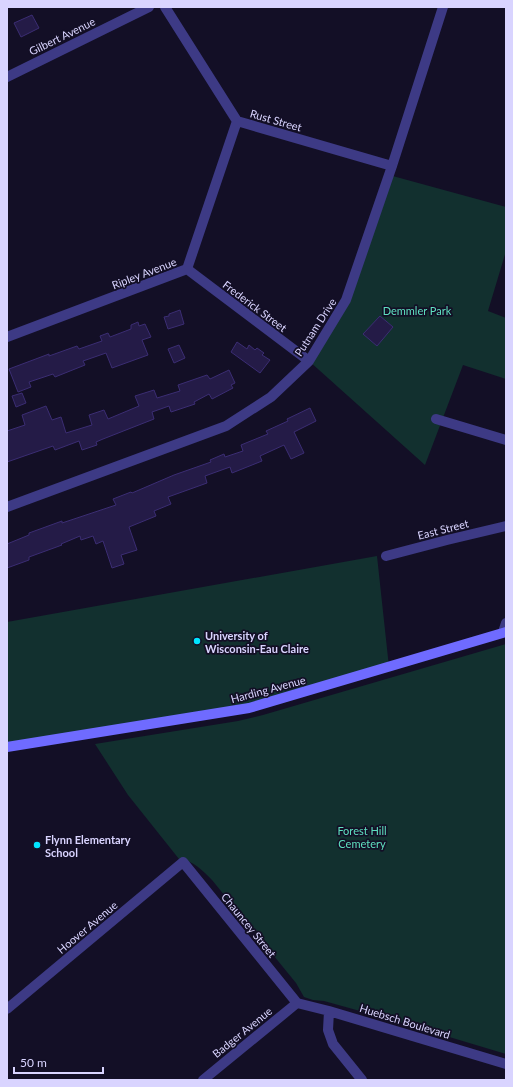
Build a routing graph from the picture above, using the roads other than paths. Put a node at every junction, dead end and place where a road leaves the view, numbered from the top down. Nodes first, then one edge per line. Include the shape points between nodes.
1 (149, 7) edge
2 (165, 7) edge
3 (442, 7) edge
4 (7, 77) edge
5 (237, 121) junction
6 (392, 166) junction
7 (187, 269) junction
8 (7, 337) edge
9 (309, 361) junction
10 (436, 419) dead end
11 (506, 440) edge
12 (7, 507) edge
13 (506, 526) edge
14 (386, 556) dead end
15 (505, 629) edge
16 (7, 747) edge
17 (183, 862) joint
18 (297, 1003) junction
19 (7, 1009) edge
20 (329, 1011) junction
21 (506, 1064) edge
22 (203, 1080) edge
23 (362, 1080) edge

1 - 4 street, Gilbert Avenue
2 - 5 street, Rust Street
3 - 6 street, Putnam Drive
5 - 6 street, Rust Street
5 - 7 street, Ripley Avenue
6 - 9 street, Putnam Drive via 346,300
7 - 8 street, Ripley Avenue
7 - 9 street, Frederick Street
9 - 12 street, Putnam Drive via 271,397 226,426
10 - 11 street
13 - 14 street, East Street
15 - 16 main road, Harding Avenue via 249,708
17 - 18 street, Chauncey Street
17 - 19 street, Hoover Avenue
18 - 20 street, Huebsch Boulevard
18 - 22 street, Badger Avenue
20 - 21 street, Huebsch Boulevard
20 - 23 street via 328,1030 333,1044

